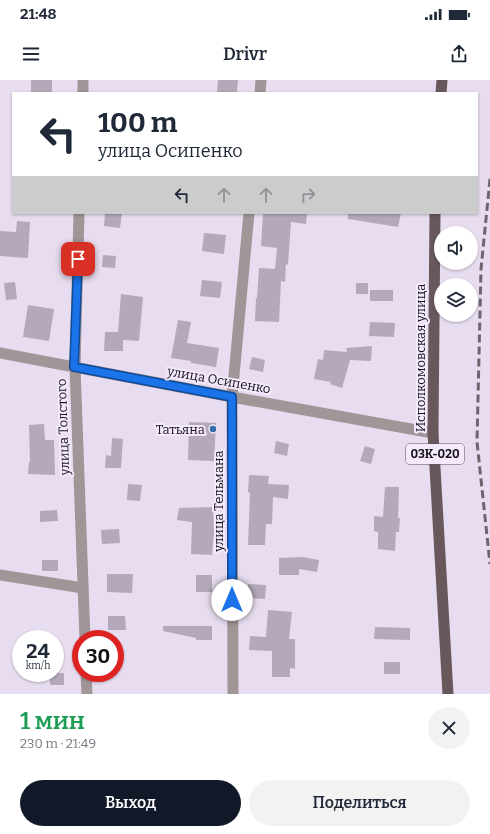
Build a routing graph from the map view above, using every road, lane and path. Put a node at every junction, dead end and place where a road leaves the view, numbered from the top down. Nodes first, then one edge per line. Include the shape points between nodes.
1 (83, 80) edge
2 (261, 80) edge
3 (442, 80) edge
4 (83, 92) edge
5 (260, 92) edge
6 (441, 92) edge
7 (79, 214) edge
8 (249, 214) edge
9 (435, 214) edge
10 (0, 353) edge
11 (74, 367) junction
12 (232, 397) junction
13 (433, 433) junction
14 (0, 575) edge
15 (83, 588) junction
16 (85, 630) edge
17 (86, 682) edge
18 (87, 694) edge
19 (233, 694) edge
20 (448, 694) edge

1 - 4 street
2 - 5 street
3 - 6 main road
7 - 11 street, улица Толстого
8 - 12 street, улица Тельмана
9 - 13 main road, Исполкомовская улица / 03К-020
10 - 11 street, улица Осипенко
11 - 12 street, улица Осипенко
11 - 15 street, улица Толстого
12 - 13 street, улица Осипенко
12 - 19 street, улица Тельмана
13 - 20 main road, Исполкомовская улица / 03К-020
14 - 15 street
15 - 16 street, улица Толстого
17 - 18 street

